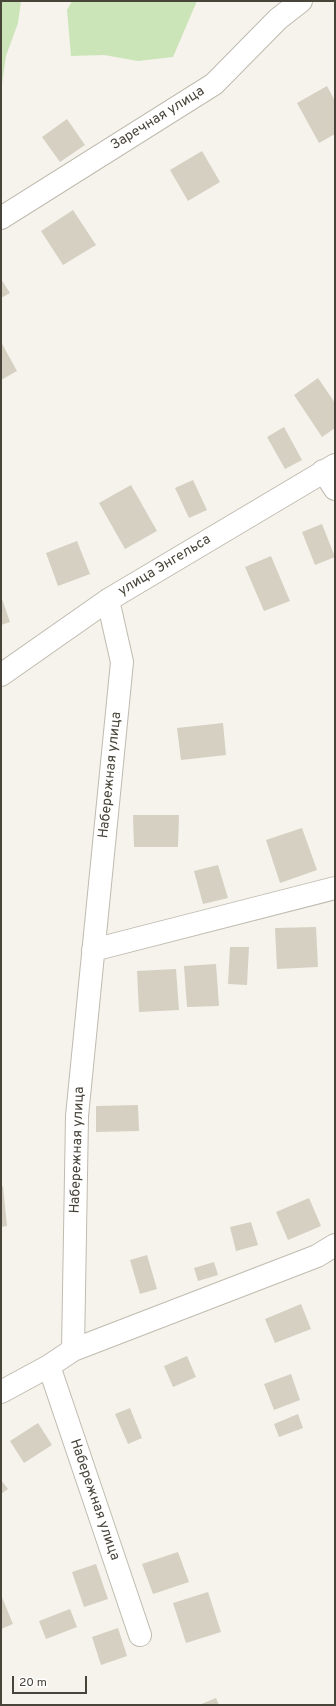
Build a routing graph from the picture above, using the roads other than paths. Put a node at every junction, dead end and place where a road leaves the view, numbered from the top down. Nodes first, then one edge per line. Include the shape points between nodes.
1 (301, 1) edge
2 (1, 218) edge
3 (331, 475) edge
4 (108, 600) junction
5 (1, 675) edge
6 (335, 888) edge
7 (93, 950) junction
8 (335, 1245) edge
9 (73, 1350) junction
10 (49, 1366) junction
11 (1, 1392) edge
12 (140, 1635) dead end

1 - 2 street, Заречная улица via 278,19 214,84
3 - 4 street, улица Энгельса
4 - 5 street, улица Энгельса
4 - 7 street, Набережная улица via 122,662
6 - 7 street
7 - 9 street, Набережная улица via 77,1116
8 - 9 street via 317,1256
9 - 10 street
10 - 11 street
10 - 12 street, Набережная улица

